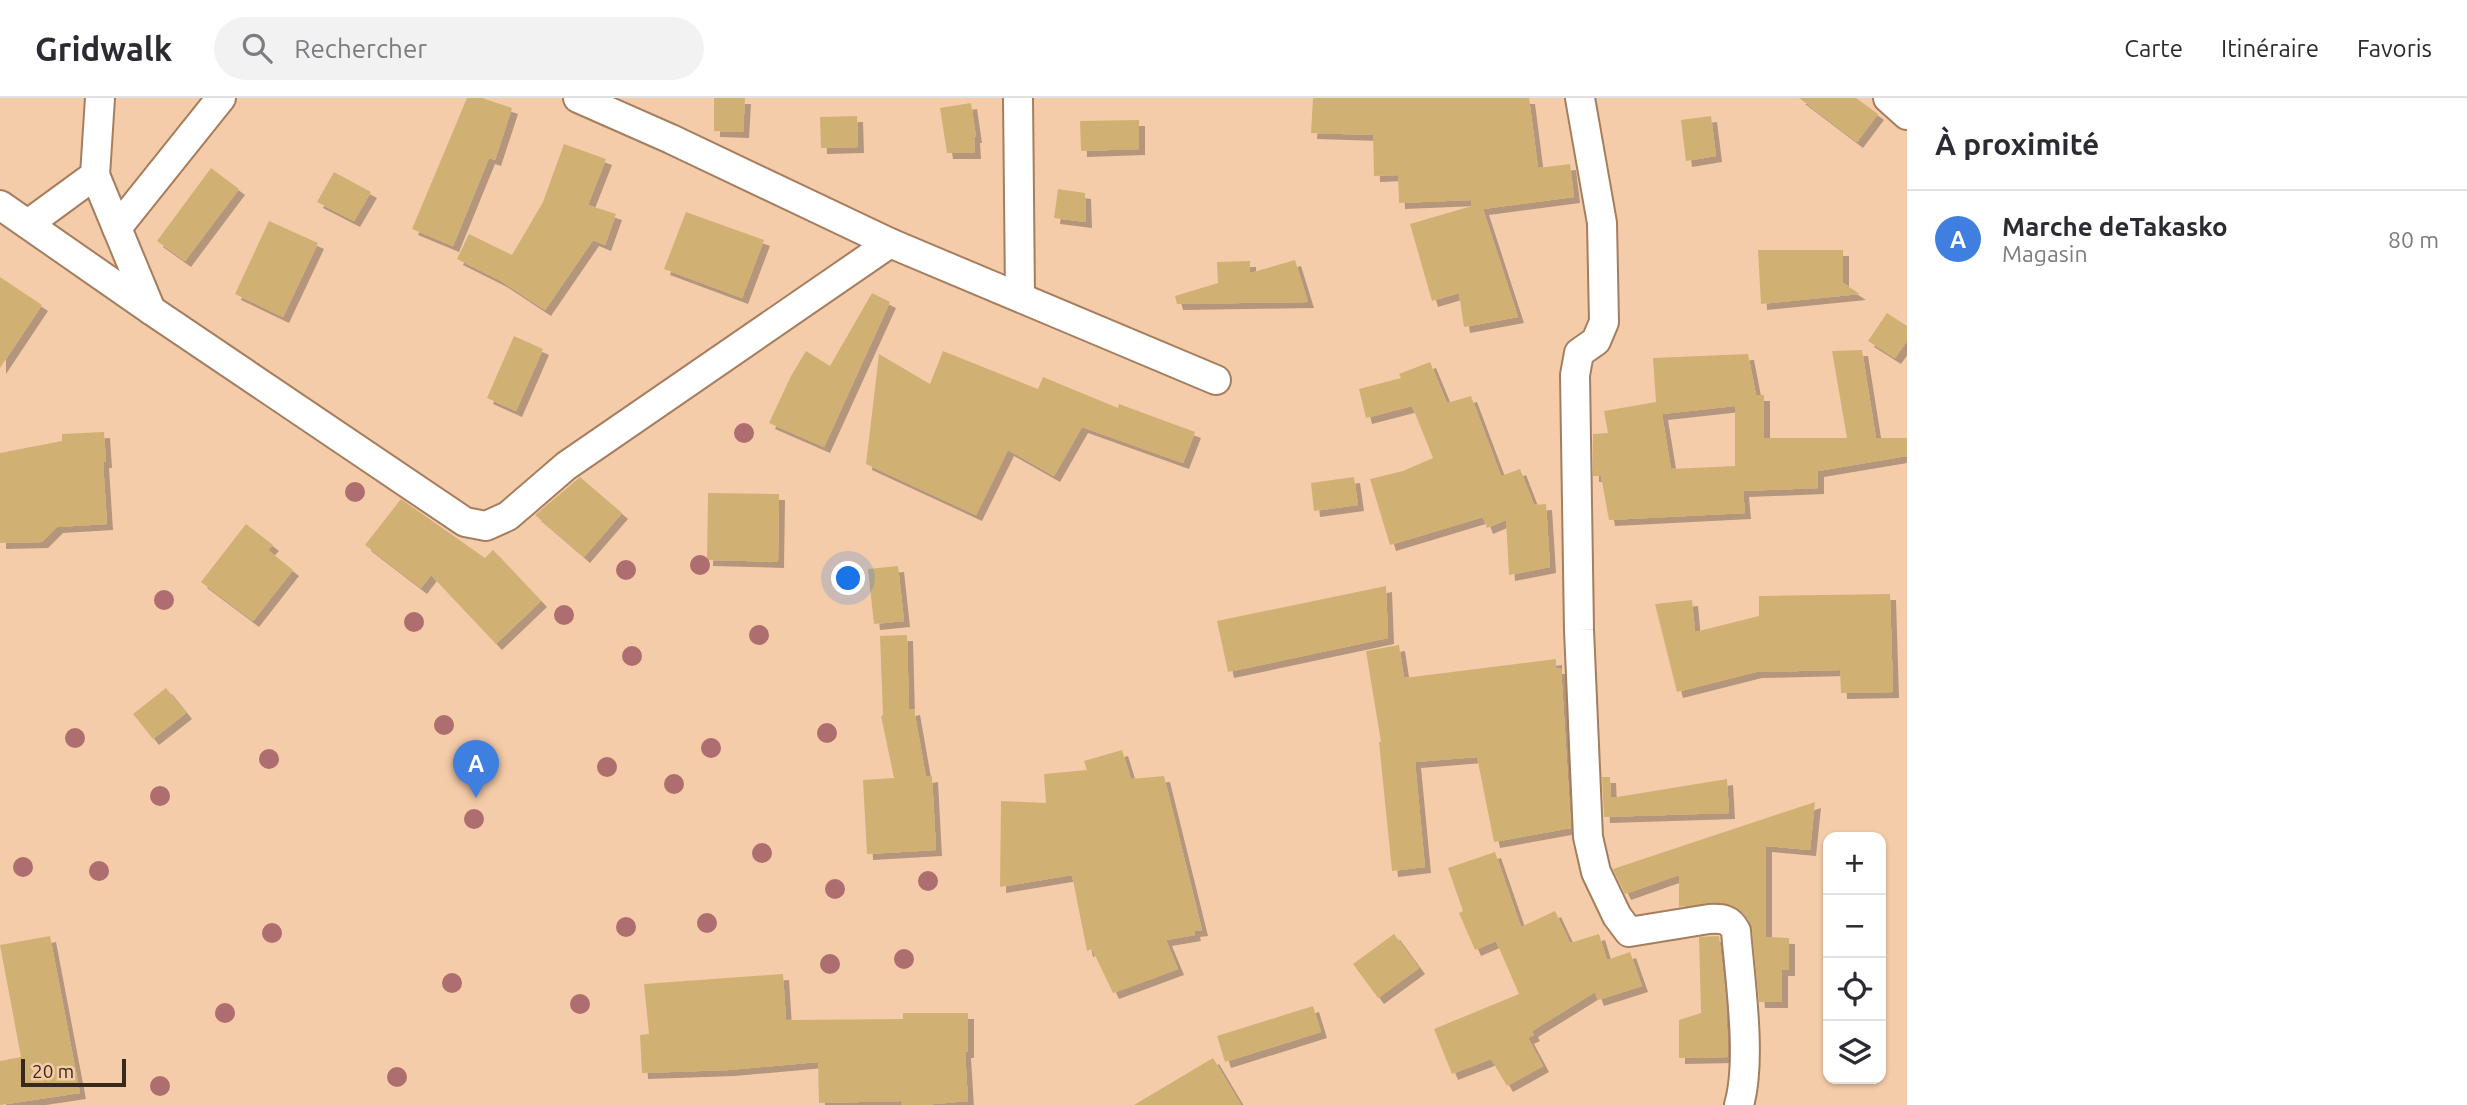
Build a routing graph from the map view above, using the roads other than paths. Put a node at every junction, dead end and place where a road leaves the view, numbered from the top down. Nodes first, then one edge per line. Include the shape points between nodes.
1 (100, 98) edge
2 (221, 98) edge
3 (578, 98) edge
4 (1018, 98) edge
5 (1580, 98) edge
6 (1888, 98) edge
7 (1907, 115) edge
8 (95, 175) junction
9 (0, 205) edge
10 (27, 224) junction
11 (117, 229) junction
12 (890, 243) junction
13 (1020, 296) junction
14 (151, 310) junction
15 (1216, 380) dead end
16 (1739, 1105) edge

1 - 8 street
2 - 11 street
3 - 12 street
4 - 13 street
5 - 16 street via 1602,223 1604,301 1604,322 1596,341 1579,353 1575,375 1588,837 1596,872 1629,932 1723,918 1737,931 1745,1059
6 - 7 street
8 - 10 street
8 - 11 street
9 - 10 street
10 - 14 street
11 - 14 street
12 - 13 street
12 - 14 street via 566,466 508,516 486,526 465,522
13 - 15 street

